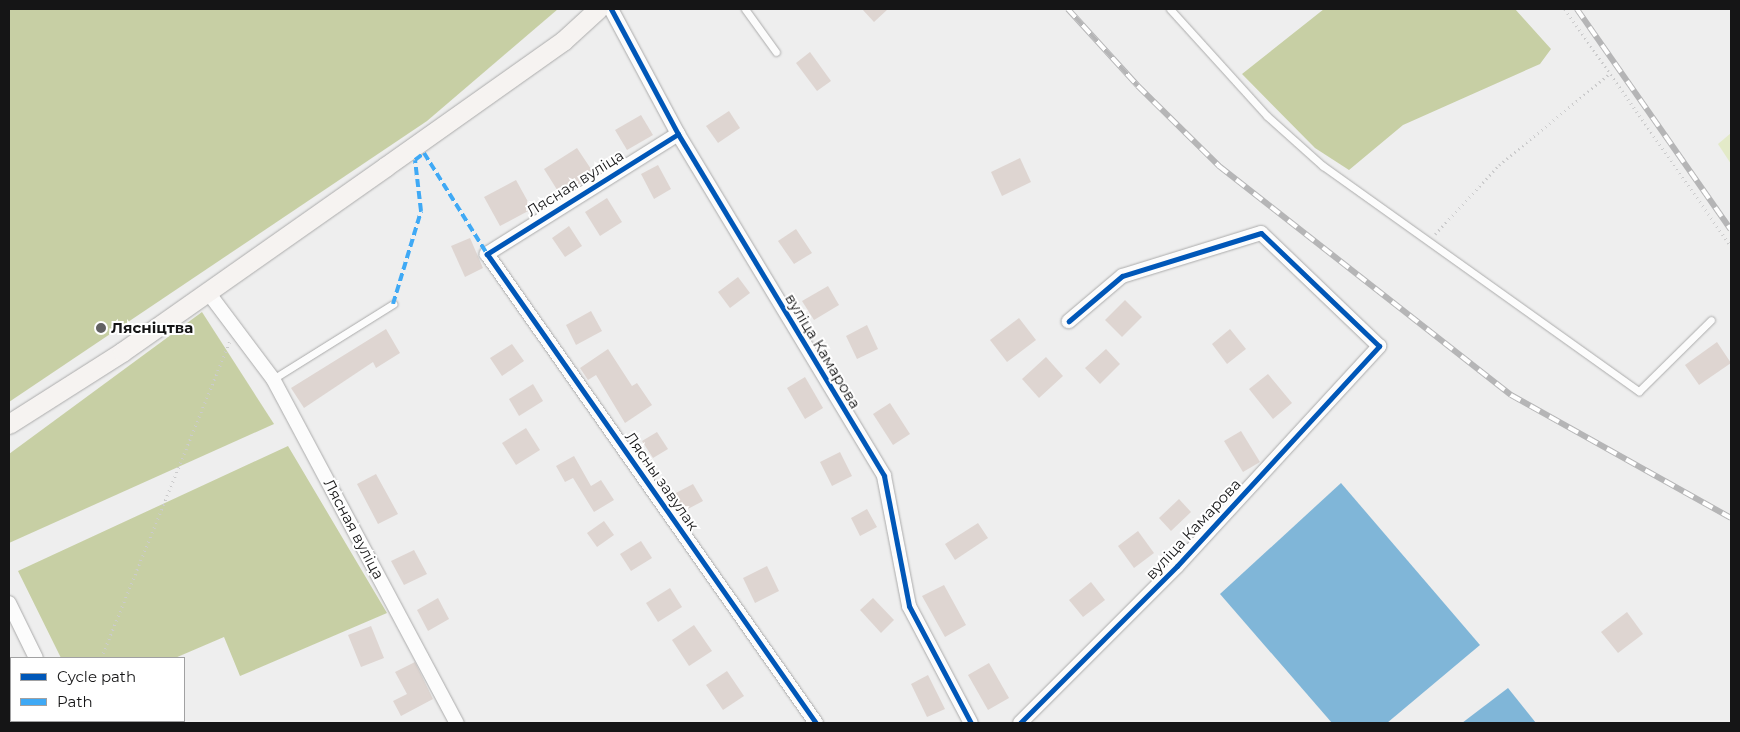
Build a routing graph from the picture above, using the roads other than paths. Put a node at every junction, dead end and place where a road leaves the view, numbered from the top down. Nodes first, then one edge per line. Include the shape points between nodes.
1 (598, 9) edge
2 (611, 9) edge
3 (745, 9) edge
4 (1170, 9) edge
5 (776, 52) dead end
6 (678, 134) junction
7 (487, 254) joint
8 (207, 291) junction
9 (394, 304) dead end
10 (1711, 320) dead end
11 (1069, 321) dead end
12 (273, 379) junction
13 (9, 424) edge
14 (9, 602) edge
15 (36, 657) edge
16 (457, 723) edge
17 (816, 723) edge
18 (971, 723) edge
19 (1020, 723) edge

1 - 8 main road via 563,40
2 - 6 street, вуліца Камарова
3 - 5 lane
4 - 10 lane via 1267,116 1323,166 1639,391
6 - 7 street, Лясная вуліца
6 - 18 street, вуліца Камарова via 884,476 909,606
7 - 17 street, Лясны завулак
8 - 12 street, Лясная вуліца
8 - 13 main road
9 - 12 lane
11 - 19 street, вуліца Камарова via 1122,276 1261,233 1379,346 1177,566
12 - 16 street, Лясная вуліца
14 - 15 street

